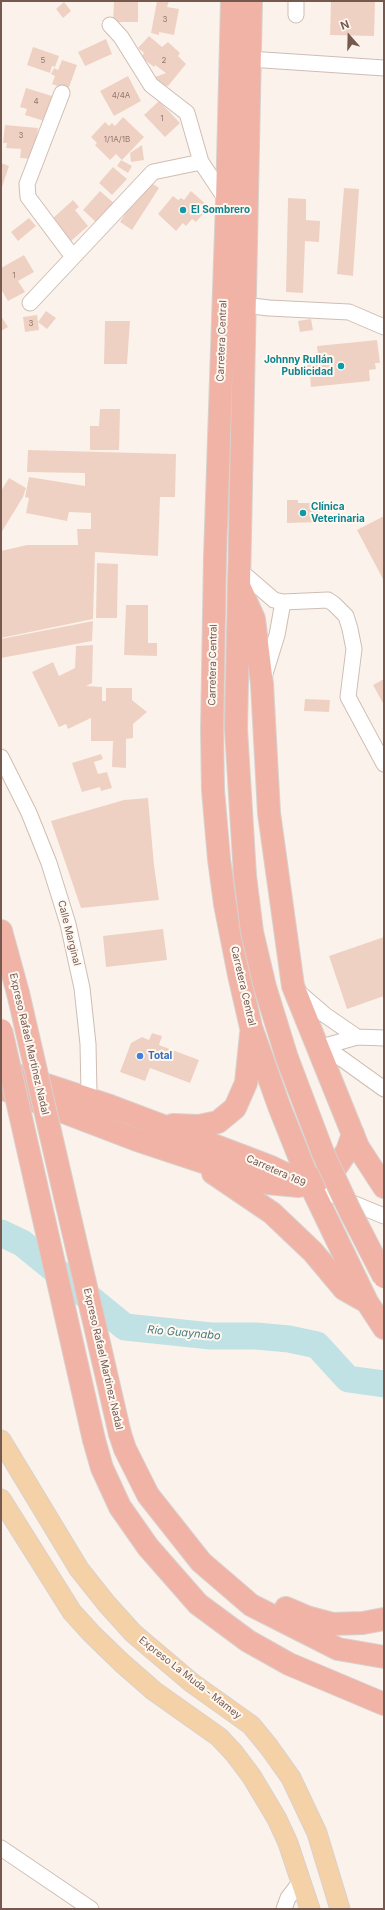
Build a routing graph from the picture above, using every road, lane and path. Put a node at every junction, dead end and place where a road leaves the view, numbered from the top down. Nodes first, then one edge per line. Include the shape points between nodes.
1 (232, 1) edge
2 (251, 1) edge
3 (110, 25) dead end
4 (249, 59) junction
5 (384, 68) edge
6 (62, 93) dead end
7 (201, 162) junction
8 (227, 201) junction
9 (73, 257) junction
10 (30, 303) dead end
11 (244, 305) junction
12 (384, 327) edge
13 (238, 576) junction
14 (283, 602) junction
15 (262, 684) junction
16 (1, 757) edge
17 (384, 764) edge
18 (1, 931) edge
19 (293, 986) junction
20 (251, 1027) junction
21 (1, 1030) edge
22 (357, 1036) junction
23 (384, 1038) edge
24 (317, 1048) junction
25 (1, 1070) edge
26 (1, 1088) edge
27 (384, 1089) edge
28 (89, 1099) junction
29 (84, 1120) junction
30 (158, 1124) junction
31 (353, 1134) junction
32 (197, 1160) junction
33 (311, 1186) junction
34 (384, 1187) edge
35 (384, 1216) edge
36 (384, 1277) edge
37 (367, 1302) junction
38 (384, 1328) edge
39 (1, 1440) edge
40 (1, 1499) edge
41 (223, 1581) junction
42 (384, 1619) edge
43 (384, 1658) edge
44 (384, 1704) edge
45 (1, 1848) edge
46 (301, 1881) junction
47 (91, 1909) edge
48 (284, 1909) edge
49 (310, 1909) edge
50 (340, 1909) edge

1 - 8 highway, Carretera Central
2 - 4 highway, Carretera Central
3 - 7 street via 121,37 151,85 187,113
4 - 5 street
4 - 11 highway, Carretera Central
6 - 9 street via 27,184 28,197
7 - 8 street
7 - 9 street via 153,172
8 - 20 highway, Carretera Central via 215,549 212,760 218,851 225,904
9 - 10 street
11 - 12 street via 349,312
11 - 13 highway, Carretera Central
13 - 14 street via 274,600
13 - 15 highway via 254,619
13 - 36 highway, Carretera Central, bridge via 236,729 245,876 252,932 265,987 323,1153
14 - 15 street
14 - 17 street via 328,600 346,616 354,649 348,697
15 - 19 highway via 269,813
16 - 28 street, Calle Marginal via 32,820 68,924 82,988 88,1044
18 - 41 highway, Expreso Rafael Martínez Nadal, bridge via 18,993 125,1449 148,1495 201,1562
19 - 22 street via 325,1014
19 - 24 highway
20 - 30 highway via 246,1084 235,1108 218,1122 198,1126
20 - 33 highway, Carretera Central
21 - 44 highway, bridge via 94,1440 102,1468 120,1507 148,1547 198,1604 248,1641 289,1664
22 - 23 street
22 - 24 street
24 - 27 street via 331,1051
24 - 31 highway
25 - 28 highway, Carretera 169
26 - 29 highway, Carretera 169
28 - 29 street, Calle Marginal
28 - 30 highway, Carretera 169
29 - 32 highway, Carretera 169
30 - 33 highway, Carretera 169 via 271,1167
31 - 33 highway via 347,1151 337,1166
31 - 34 highway via 358,1147
32 - 33 highway, Carretera 169 via 267,1183
32 - 37 highway via 272,1213 313,1252 344,1289
33 - 35 street
33 - 37 highway, Carretera Central
37 - 38 highway, Carretera Central
39 - 50 main road, Expreso La Muda - Mamey via 79,1569 106,1603 139,1638 192,1683 251,1725 270,1747 291,1778 317,1833
40 - 46 main road via 72,1612 122,1664 154,1691 219,1737 234,1753 277,1819
41 - 42 highway via 307,1617 333,1624 363,1624
41 - 43 highway, Expreso Rafael Martínez Nadal via 252,1605 338,1649
45 - 47 street
46 - 48 street via 288,1898
46 - 49 main road

